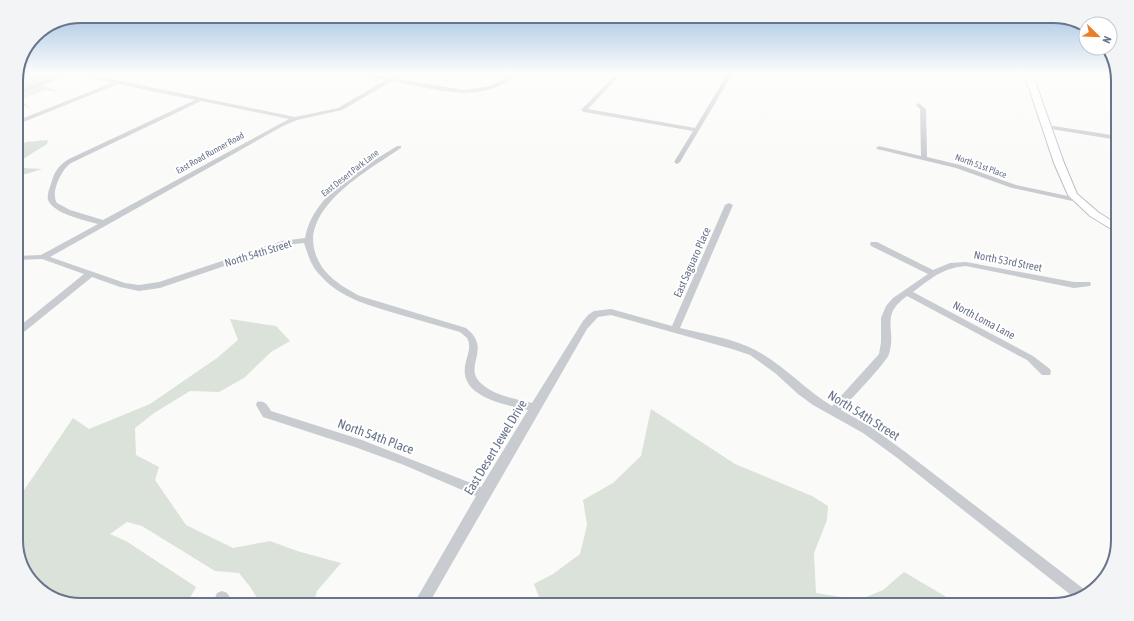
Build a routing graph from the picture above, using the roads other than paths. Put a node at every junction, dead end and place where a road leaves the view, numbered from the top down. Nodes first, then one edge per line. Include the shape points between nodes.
1 (68, 102) edge
2 (195, 102) edge
3 (215, 102) edge
4 (352, 102) edge
5 (592, 102) edge
6 (713, 102) edge
7 (1038, 102) edge
8 (919, 105) dead end
9 (23, 119) edge
10 (295, 119) junction
11 (1047, 127) junction
12 (696, 130) junction
13 (1111, 137) edge
14 (399, 147) dead end
15 (879, 148) dead end
16 (924, 158) junction
17 (677, 162) dead end
18 (1077, 200) junction
19 (729, 205) dead end
20 (104, 223) junction
21 (1111, 225) edge
22 (307, 240) junction
23 (874, 244) dead end
24 (23, 254) edge
25 (31, 257) junction
26 (43, 257) junction
27 (23, 258) edge
28 (90, 274) junction
29 (933, 274) junction
30 (1087, 284) dead end
31 (908, 293) junction
32 (602, 312) joint
33 (23, 328) edge
34 (675, 328) junction
35 (1046, 372) dead end
36 (261, 405) dead end
37 (534, 408) junction
38 (834, 412) junction
39 (484, 494) junction
40 (1078, 593) edge
41 (424, 598) edge

1 - 9 street
2 - 20 street via 60,167 51,196 54,204 63,210
3 - 10 street
4 - 10 street, East Road Runner Road via 340,109
5 - 12 street via 584,110
6 - 12 street
7 - 11 street
8 - 16 street via 923,109
10 - 20 street, East Road Runner Road
11 - 13 street
11 - 18 street via 1070,189
12 - 17 street
14 - 22 street, East Desert Park Lane via 325,203 316,215
15 - 16 street, North 51st Place
16 - 18 street, North 51st Place via 958,166 1014,187
18 - 21 street
19 - 34 street, East Saguaro Place
20 - 26 street, East Road Runner Road
22 - 28 street, North 54th Street via 285,244 149,287 123,285
22 - 37 street, North 54th Street via 316,265 339,288 365,301 470,334 474,342 469,376 479,388
23 - 29 street
24 - 25 street, East Road Runner Road
25 - 26 street, East Road Runner Road
25 - 27 street, East Road Runner Road
26 - 28 street, North 54th Street
28 - 33 street
29 - 30 street, North 53rd Street via 953,265 966,264 1074,285
29 - 31 street, North 53rd Street
31 - 35 street, North Loma Lane via 1030,358
31 - 38 street, North 53rd Street via 889,308 884,354
32 - 34 street, North 54th Street
32 - 37 street, East Desert Jewel Drive via 590,317
34 - 38 street, North 54th Street via 753,353
36 - 39 street, North 54th Place via 267,414 358,443
37 - 39 street, East Desert Jewel Drive
38 - 40 street, North 54th Street via 900,454
39 - 41 street, East Desert Jewel Drive

